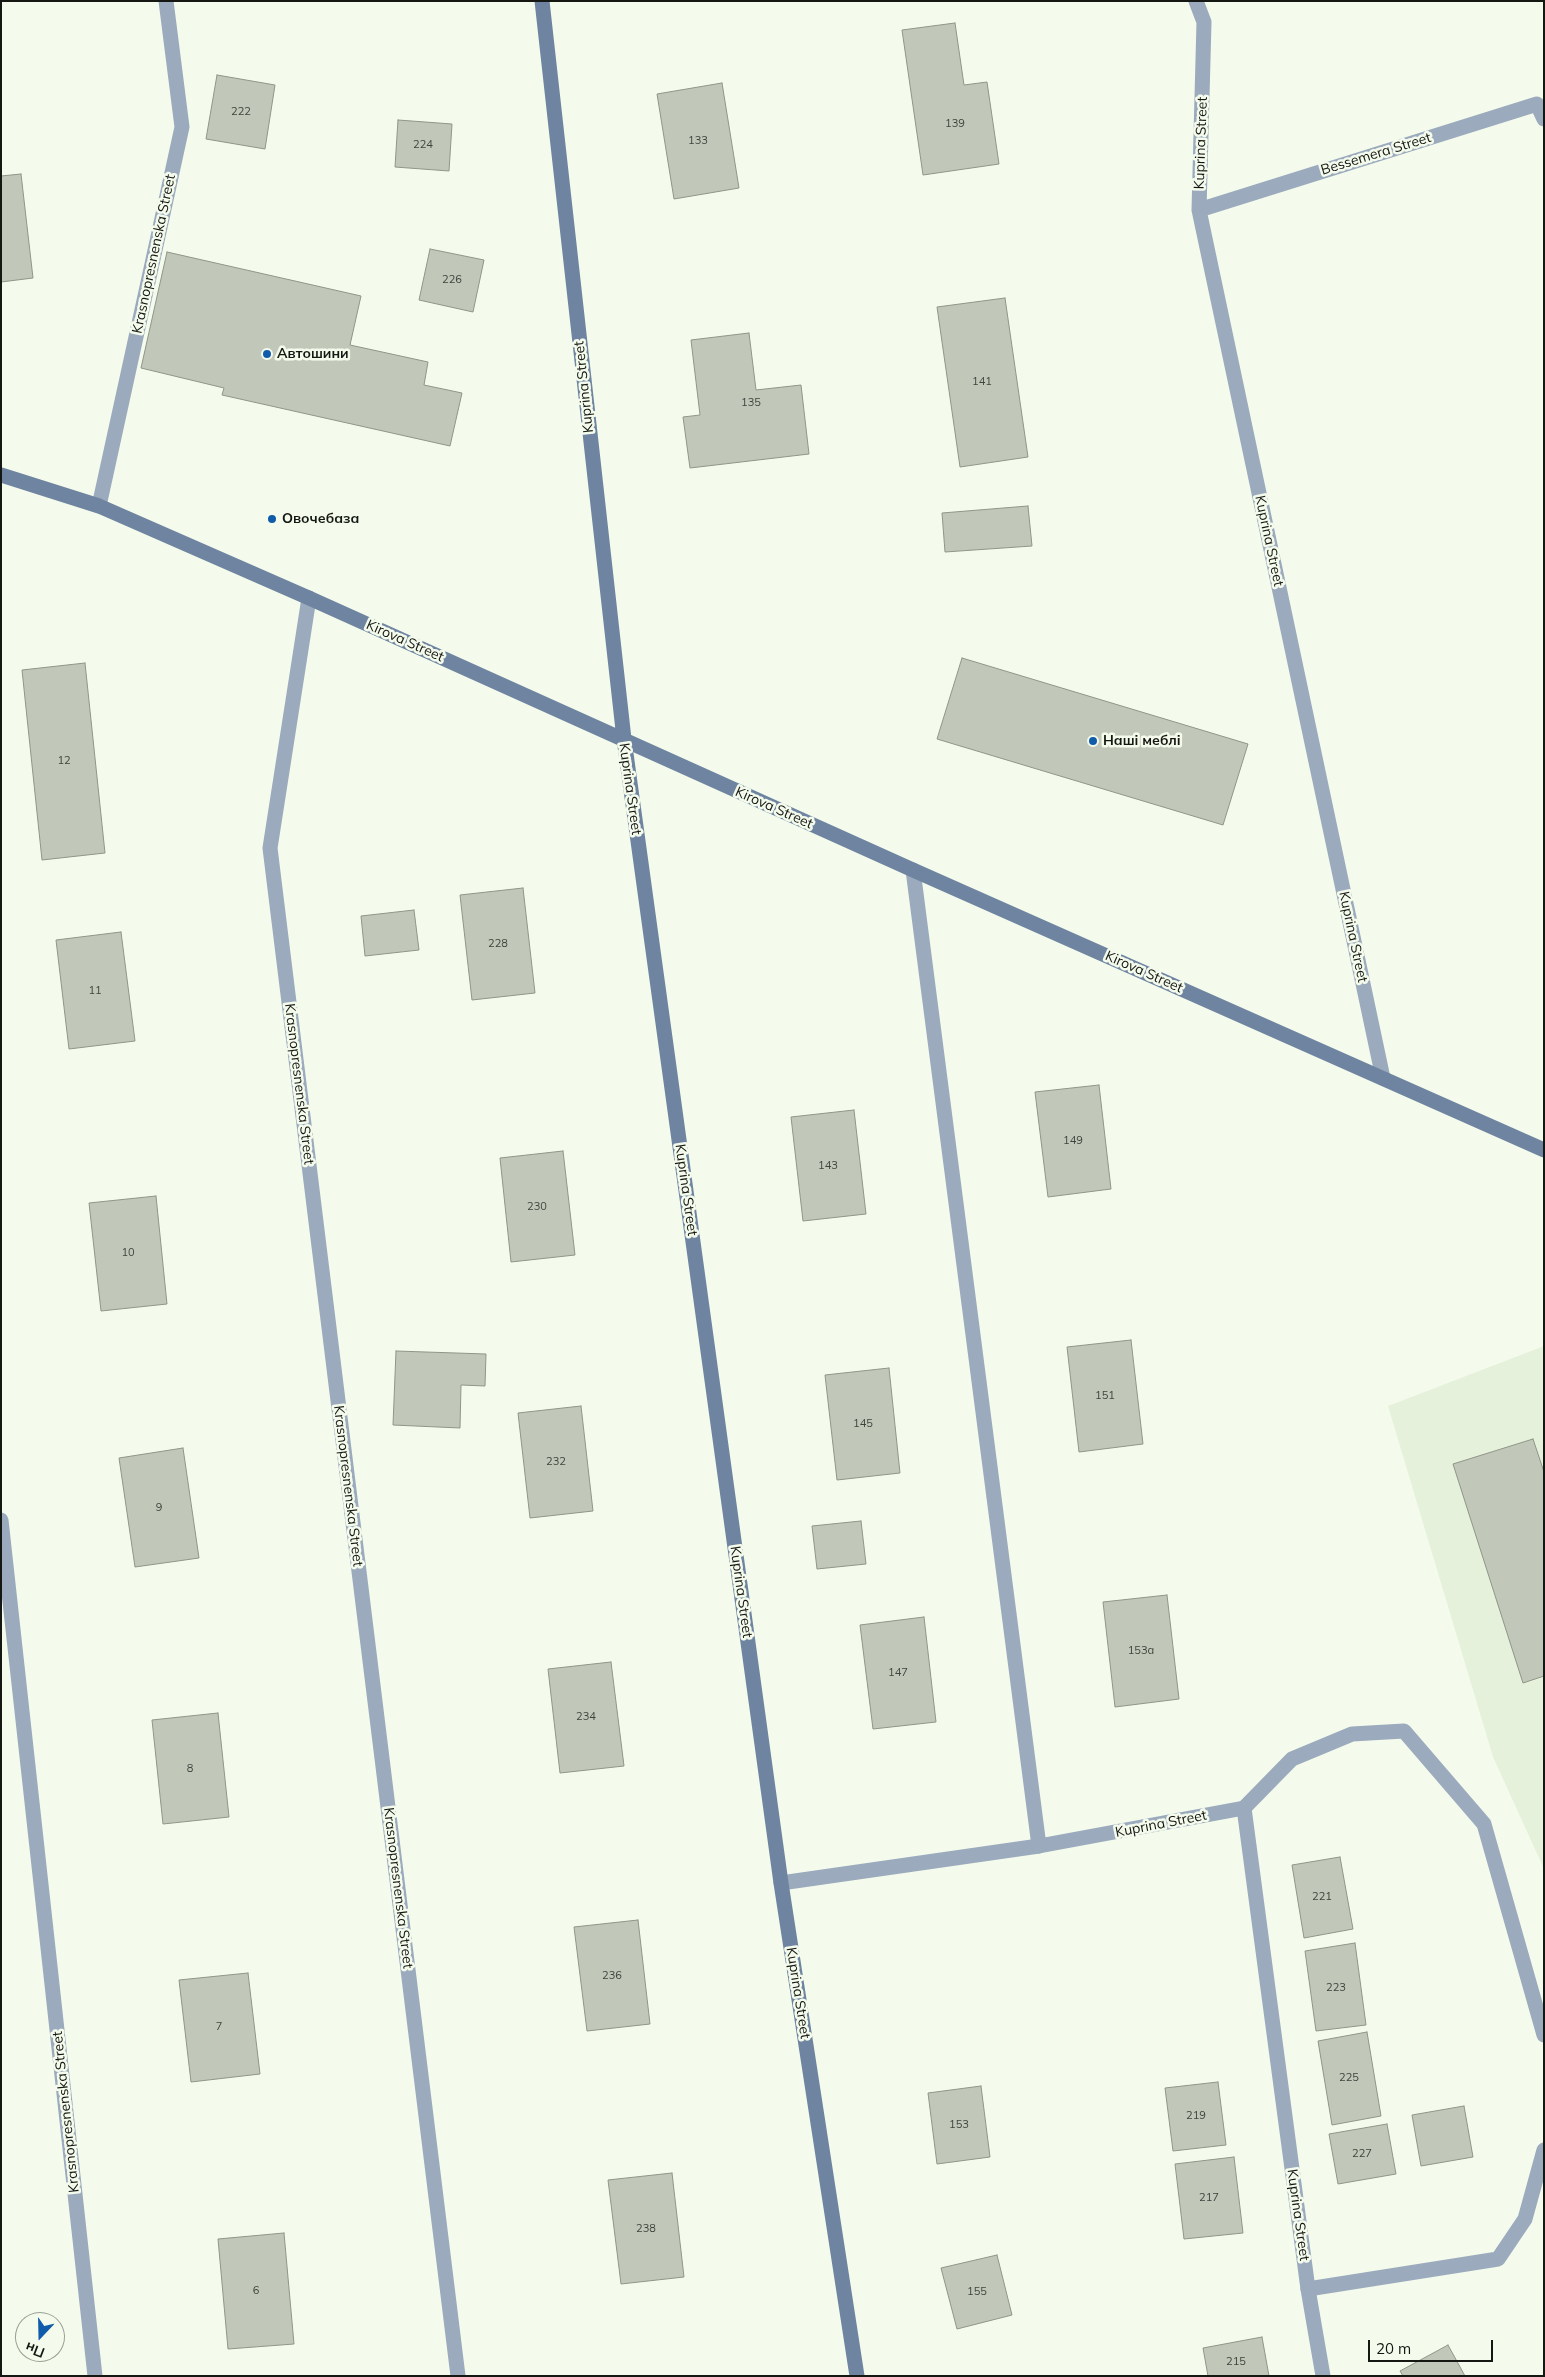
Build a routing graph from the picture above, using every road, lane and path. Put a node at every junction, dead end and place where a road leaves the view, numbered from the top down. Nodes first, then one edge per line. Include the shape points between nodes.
1 (166, 1) edge
2 (542, 1) edge
3 (1196, 1) edge
4 (1544, 119) edge
5 (1199, 210) junction
6 (1, 475) edge
7 (98, 506) junction
8 (310, 598) junction
9 (624, 739) junction
10 (913, 870) junction
11 (1383, 1078) junction
12 (1544, 1150) edge
13 (1, 1520) edge
14 (1244, 1808) junction
15 (1039, 1846) junction
16 (781, 1883) junction
17 (1544, 2035) edge
18 (1544, 2150) edge
19 (1308, 2289) junction
20 (95, 2376) edge
21 (458, 2376) edge
22 (857, 2376) edge
23 (1323, 2376) edge

1 - 7 street, Krasnopresnenska Street via 182,127
2 - 9 main road, Kuprina Street
3 - 5 street, Kuprina Street via 1204,22
4 - 5 street, Bessemera Street via 1537,104
5 - 11 street, Kuprina Street
6 - 7 main road, Kirova Street
7 - 8 main road, Kirova Street
8 - 9 main road, Kirova Street
8 - 21 street, Krasnopresnenska Street via 270,848
9 - 10 main road, Kirova Street
9 - 16 main road, Kuprina Street
10 - 11 main road, Kirova Street
10 - 15 street
11 - 12 main road, Kirova Street
13 - 20 street, Krasnopresnenska Street
14 - 15 street, Kuprina Street
14 - 17 street via 1292,1760 1352,1734 1404,1731 1484,1824
14 - 19 street, Kuprina Street
15 - 16 street, Kuprina Street
16 - 22 main road, Kuprina Street
18 - 19 street via 1525,2218 1498,2260
19 - 23 street, Kuprina Street

